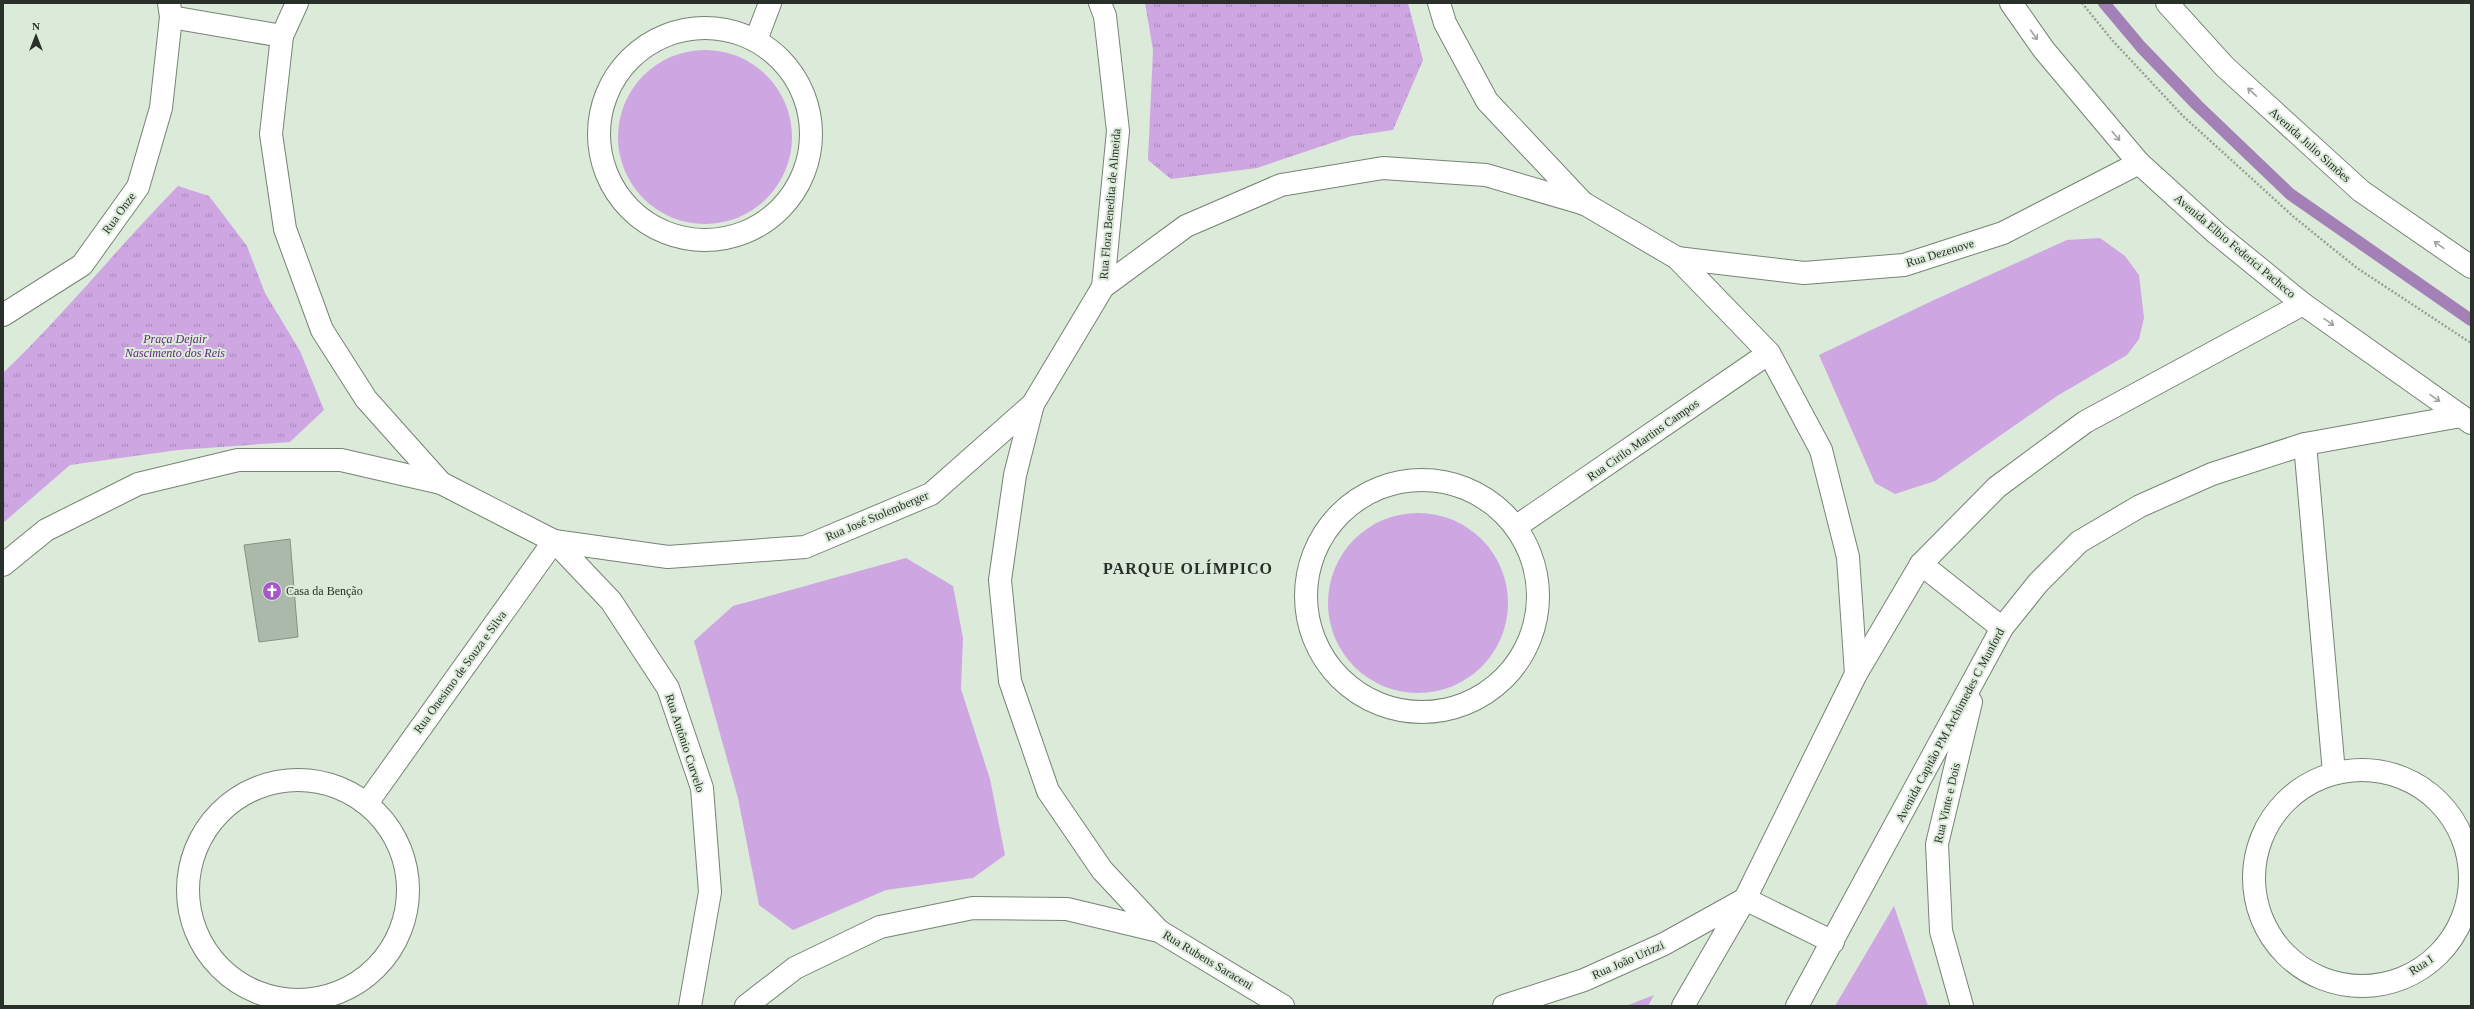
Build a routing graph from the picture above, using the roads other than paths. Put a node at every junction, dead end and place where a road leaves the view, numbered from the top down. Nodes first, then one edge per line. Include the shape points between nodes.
1 (297, 3) edge
2 (770, 3) edge
3 (1100, 3) edge
4 (1439, 3) edge
5 (2011, 3) edge
6 (2167, 3) edge
7 (170, 10) edge
8 (282, 36) junction
9 (756, 40) junction
10 (2139, 163) junction
11 (1584, 204) junction
12 (1677, 258) junction
13 (2471, 267) edge
14 (1103, 287) junction
15 (2303, 304) junction
16 (3, 315) edge
17 (1769, 353) junction
18 (1033, 404) junction
19 (2466, 420) edge
20 (2305, 444) junction
21 (441, 482) junction
22 (1517, 526) junction
23 (554, 541) junction
24 (1921, 564) junction
25 (3, 565) edge
26 (2002, 628) junction
27 (1978, 671) junction
28 (1856, 674) junction
29 (2334, 773) junction
30 (367, 802) junction
31 (1745, 899) junction
32 (1159, 932) junction
33 (1834, 942) junction
34 (690, 1006) edge
35 (746, 1006) edge
36 (1283, 1006) edge
37 (1504, 1006) edge
38 (1683, 1006) edge
39 (1797, 1006) edge
40 (1962, 1006) edge

1 - 8 street
2 - 9 street
3 - 14 street, Rua Flora Benedita de Almeida via 1105,16 1118,131
4 - 11 street via 1445,23 1487,101
5 -> 10 street, Avenida Elbio Federici Pacheco via 2044,50
13 -> 6 street, Avenida Julio Simões via 2361,191 2225,67
7 - 8 street
7 - 16 street, Rua Onze via 161,108 138,187 82,265
8 - 21 street via 272,134 284,229 322,330 366,399
9 - 9 street via 721,28 684,29 650,42 622,66 603,98 597,134 603,170 621,202 649,226 688,239 715,240 748,232 777,213 798,187 810,155 812,121 802,88 783,61
10 - 12 street, Rua Dezenove via 2003,233 1904,265 1804,273
10 - 15 street, Avenida Elbio Federici Pacheco via 2216,233
11 - 12 street
11 - 14 street via 1486,175 1383,168 1289,184 1186,226
12 - 17 street
14 - 18 street, Rua José Stolemberger
15 -> 19 street, Avenida Elbio Federici Pacheco
15 - 24 street via 2085,422 1996,487
17 - 22 street, Rua Cirilo Martins Campos
17 - 28 street via 1821,450 1848,557
18 - 23 street, Rua José Stolemberger via 931,494 805,547 668,557
18 - 32 street via 1015,475 1000,580 1010,681 1048,791 1102,870
19 - 20 street, Avenida Capitão PM Archimedes C Munford
20 - 26 street, Avenida Capitão PM Archimedes C Munford via 2212,474 2140,506 2079,542 2038,583
20 - 29 street
21 - 23 street
21 - 25 street via 340,460 238,460 138,484 46,530
22 - 22 street via 1488,498 1443,481 1409,479 1370,491 1337,514 1314,548 1304,588 1309,628 1327,665 1353,690 1385,707 1422,713 1459,707 1491,690 1517,664 1534,631 1540,595 1534,559
23 - 30 street, Rua Onesimo de Souza e Silva
23 - 34 street, Rua Antônio Curvelo via 611,601 668,688 702,788 710,892
24 - 26 street
24 - 28 street
26 - 27 street, Avenida Capitão PM Archimedes C Munford
27 - 33 street, Avenida Capitão PM Archimedes C Munford
27 - 40 street, Rua Vinte e Dois via 1937,844 1941,932
28 - 31 street
29 - 29 street, Rua I via 2301,788 2274,813 2257,846 2253,883 2261,919 2281,950 2310,973 2346,985 2383,984 2415,972 2443,950 2461,921 2470,888 2468,853 2455,821 2433,795 2403,778 2369,769
30 - 30 street via 334,786 298,780 262,786 230,802 205,830 190,863 187,899 196,935 216,965 245,988 280,1000 316,1000 351,988 380,965 400,935 409,899 406,863 391,830
31 - 33 street
31 - 37 street, Rua João Urizzi via 1664,944 1584,980
31 - 38 street
32 - 35 street, Rua Rubens Saraceni via 1067,909 973,908 880,927 795,968
32 - 36 street, Rua Rubens Saraceni
33 - 39 street, Avenida Capitão PM Archimedes C Munford

